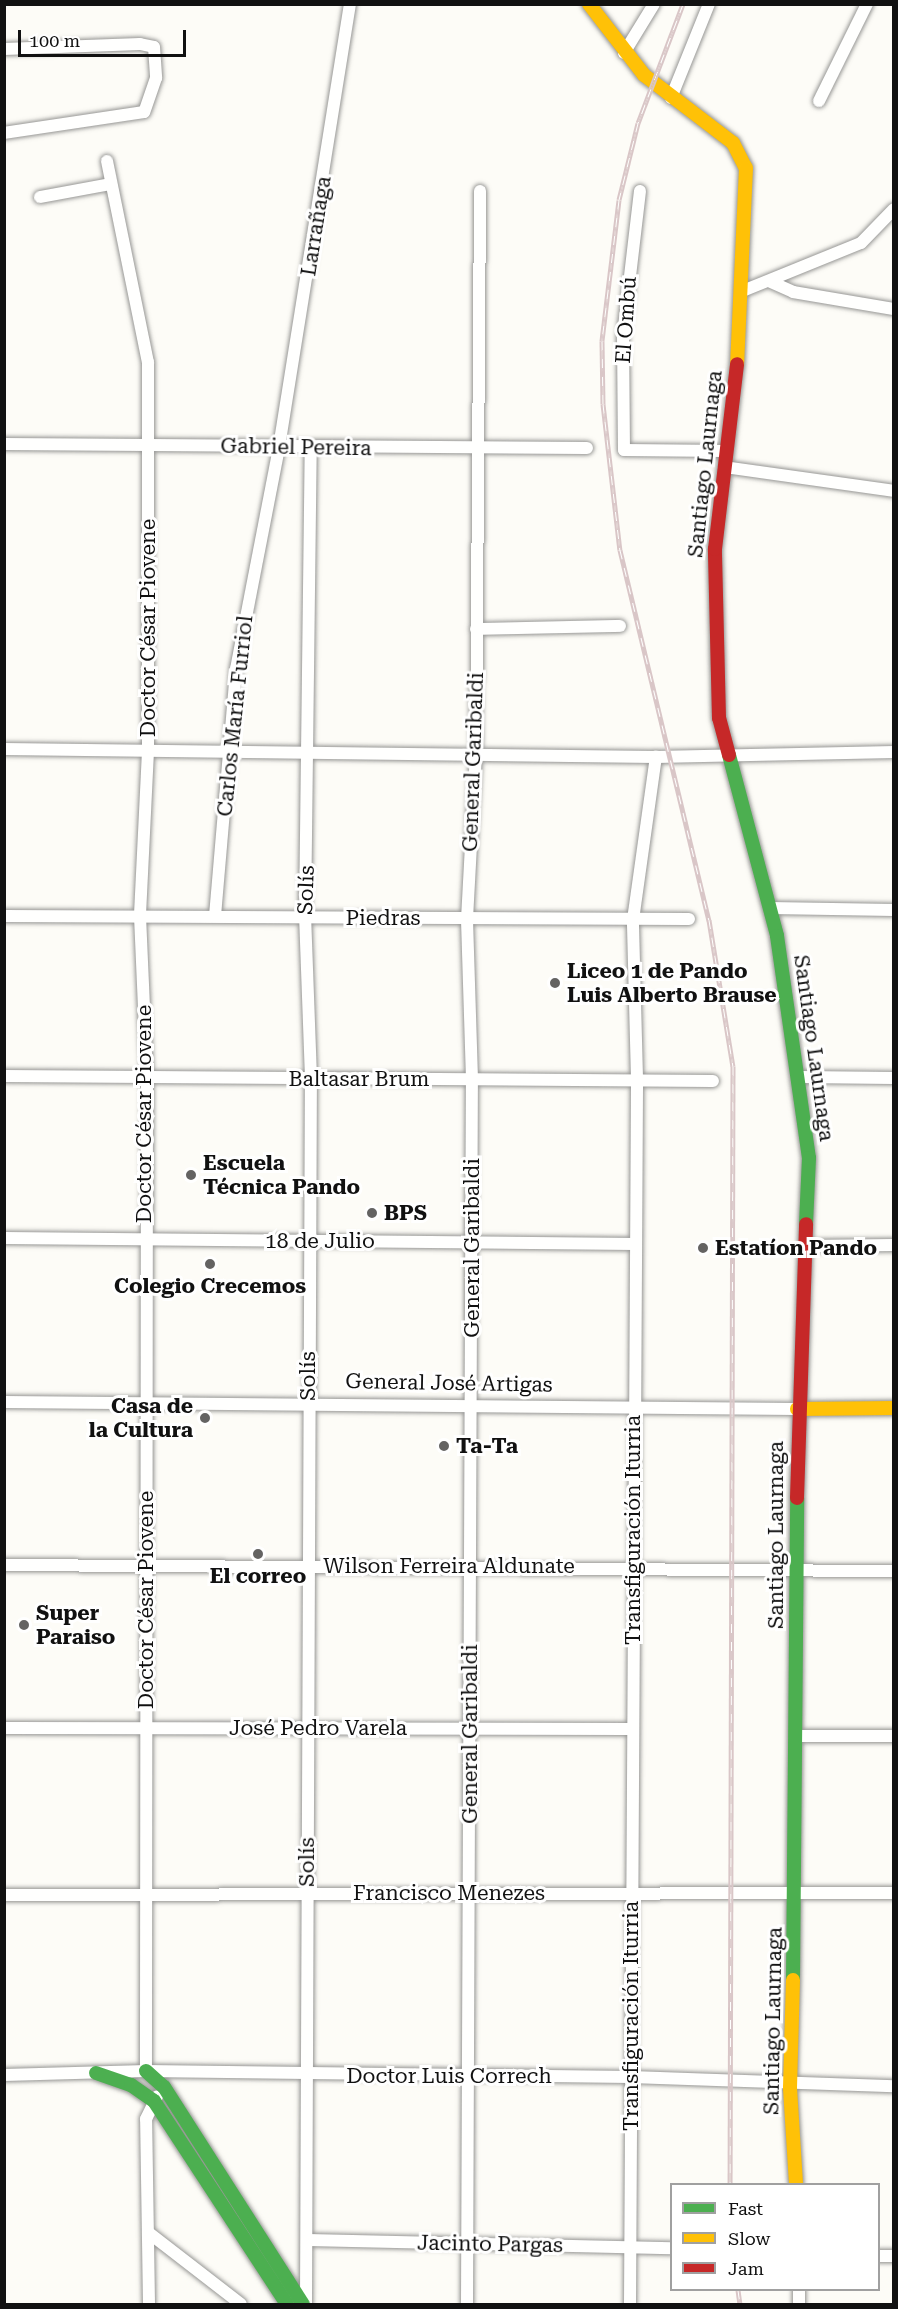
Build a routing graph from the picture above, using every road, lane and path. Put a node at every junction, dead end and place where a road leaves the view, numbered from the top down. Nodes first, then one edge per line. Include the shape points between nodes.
1 (350, 4) edge
2 (590, 4) edge
3 (654, 4) edge
4 (709, 4) edge
5 (867, 4) edge
6 (4, 49) edge
7 (624, 53) junction
8 (671, 98) junction
9 (819, 101) dead end
10 (4, 133) edge
11 (107, 161) dead end
12 (111, 184) junction
13 (480, 191) dead end
14 (640, 191) dead end
15 (40, 197) dead end
16 (894, 209) edge
17 (771, 282) junction
18 (745, 290) junction
19 (894, 309) edge
20 (4, 444) edge
21 (149, 446) junction
22 (279, 447) junction
23 (310, 448) junction
24 (587, 448) dead end
25 (477, 449) junction
26 (726, 452) junction
27 (724, 467) junction
28 (894, 491) edge
29 (620, 626) dead end
30 (476, 629) junction
31 (4, 749) edge
32 (148, 751) junction
33 (229, 752) junction
34 (894, 752) edge
35 (311, 753) junction
36 (476, 754) junction
37 (726, 754) junction
38 (656, 757) junction
39 (770, 908) junction
40 (894, 910) edge
41 (4, 916) edge
42 (140, 916) junction
43 (215, 916) junction
44 (305, 917) junction
45 (467, 919) junction
46 (689, 919) dead end
47 (633, 920) junction
48 (4, 1076) edge
49 (147, 1077) junction
50 (801, 1077) junction
51 (311, 1078) junction
52 (637, 1078) junction
53 (894, 1078) edge
54 (472, 1079) junction
55 (713, 1081) dead end
56 (4, 1239) edge
57 (144, 1241) junction
58 (309, 1241) junction
59 (472, 1242) junction
60 (635, 1244) junction
61 (894, 1245) edge
62 (807, 1246) junction
63 (4, 1402) edge
64 (145, 1403) junction
65 (308, 1403) junction
66 (472, 1405) junction
67 (633, 1407) junction
68 (894, 1408) edge
69 (797, 1409) junction
70 (4, 1565) edge
71 (146, 1565) junction
72 (308, 1566) junction
73 (471, 1566) junction
74 (632, 1567) junction
75 (798, 1568) junction
76 (894, 1571) edge
77 (4, 1728) edge
78 (146, 1728) junction
79 (469, 1728) junction
80 (308, 1729) junction
81 (632, 1729) junction
82 (796, 1736) junction
83 (894, 1736) edge
84 (469, 1892) junction
85 (631, 1892) junction
86 (796, 1892) junction
87 (146, 1893) junction
88 (307, 1893) junction
89 (894, 1893) edge
90 (4, 1894) edge
91 (146, 2071) junction
92 (96, 2073) junction
93 (4, 2075) edge
94 (308, 2075) junction
95 (469, 2076) junction
96 (631, 2077) junction
97 (790, 2083) junction
98 (131, 2085) junction
99 (894, 2086) edge
100 (164, 2087) junction
101 (154, 2101) junction
102 (796, 2183) edge
103 (149, 2233) junction
104 (308, 2240) junction
105 (467, 2243) junction
106 (630, 2247) junction
107 (670, 2248) edge
108 (149, 2304) edge
109 (241, 2304) edge
110 (287, 2304) edge
111 (305, 2304) edge
112 (466, 2304) edge
113 (630, 2304) edge

1 - 22 street, Larrañaga
2 - 7 street, Santiago Laurnaga
3 - 7 street
4 - 8 street
5 - 9 street
6 - 10 street via 140,44 154,47 156,78 144,112
7 - 8 street, Santiago Laurnaga
8 - 18 street, Santiago Laurnaga via 742,155 748,200
11 - 12 street, Doctor César Piovene
12 - 15 street
12 - 21 street, Doctor César Piovene via 147,348
13 - 25 street, General Garibaldi
14 - 26 street, El Ombú via 623,336 624,450
16 - 17 street via 861,243
17 - 18 street
17 - 19 street via 793,292
18 - 26 street, Santiago Laurnaga
20 - 21 street, Gabriel Pereira
21 - 22 street, Gabriel Pereira
21 - 32 street, Doctor César Piovene
22 - 23 street, Gabriel Pereira
22 - 33 street, Carlos María Furriol via 239,648
23 - 25 street, Gabriel Pereira
23 - 35 street, Solís
24 - 25 street, Gabriel Pereira
25 - 30 street, General Garibaldi
26 - 27 street, Santiago Laurnaga
27 - 28 street
27 - 37 street, Santiago Laurnaga via 715,549 719,718
29 - 30 street
30 - 36 street, General Garibaldi
31 - 32 street
32 - 33 street
32 - 42 street, Doctor César Piovene
33 - 35 street
33 - 43 street, Carlos María Furriol
34 - 37 street
35 - 36 street
35 - 44 street, Solís
36 - 38 street
36 - 45 street, General Garibaldi
37 - 38 street
37 - 39 street, Santiago Laurnaga
38 - 47 street, Transfiguración Iturria
39 - 40 street
39 - 50 street, Santiago Laurnaga
41 - 42 street, Piedras
42 - 43 street, Piedras
42 - 49 street, Doctor César Piovene
43 - 44 street, Piedras
44 - 45 street, Piedras
44 - 51 street, Solís
45 - 47 street, Piedras
45 - 54 street, General Garibaldi
46 - 47 street, Piedras
47 - 52 street, Transfiguración Iturria
48 - 49 street, Baltasar Brum
49 - 51 street, Baltasar Brum
49 - 57 street, Doctor César Piovene
50 - 53 street
50 - 62 street, Santiago Laurnaga via 809,1158
51 - 54 street, Baltasar Brum
51 - 58 street, Solís
52 - 54 street, Baltasar Brum
52 - 55 street, Baltasar Brum
52 - 60 street, Transfiguración Iturria
54 - 59 street, General Garibaldi
56 - 57 street, 18 de Julio
57 - 58 street, 18 de Julio
57 - 64 street, Doctor César Piovene
58 - 59 street, 18 de Julio
58 - 65 street, Solís
59 - 60 street, 18 de Julio
59 - 66 street, General Garibaldi
60 - 67 street, Transfiguración Iturria
61 - 62 street
62 - 69 street, Santiago Laurnaga
63 - 64 street, General José Artigas
64 - 65 street, General José Artigas
64 - 71 street, Doctor César Piovene
65 - 66 street, General José Artigas
65 - 72 street, Solís
66 - 67 street, General José Artigas
66 - 73 street, General Garibaldi
67 - 69 street, General José Artigas
67 - 74 street, Transfiguración Iturria
68 - 69 street, General José Artigas
69 - 75 street, Santiago Laurnaga
70 - 71 street, Wilson Ferreira Aldunate
71 - 72 street, Wilson Ferreira Aldunate
71 - 78 street, Doctor César Piovene
72 - 73 street, Wilson Ferreira Aldunate
72 - 80 street, Solís
73 - 74 street, Wilson Ferreira Aldunate
73 - 79 street, General Garibaldi
74 - 75 street, Wilson Ferreira Aldunate
74 - 81 street, Transfiguración Iturria
75 - 76 street, Wilson Ferreira Aldunate
75 - 82 street, Santiago Laurnaga
77 - 78 street, José Pedro Varela
78 - 80 street, José Pedro Varela
78 - 87 street, Doctor César Piovene
79 - 80 street, José Pedro Varela
79 - 81 street, José Pedro Varela
79 - 84 street, General Garibaldi
80 - 88 street, Solís
81 - 85 street, Transfiguración Iturria
82 - 83 street
82 - 86 street, Santiago Laurnaga
84 - 85 street, Francisco Menezes
84 - 88 street, Francisco Menezes
84 - 95 street, General Garibaldi
85 - 86 street, Francisco Menezes
85 - 96 street, Transfiguración Iturria
86 - 89 street, Francisco Menezes
86 - 97 street, Santiago Laurnaga
87 - 88 street, Francisco Menezes
87 - 90 street, Francisco Menezes
87 - 91 street, Doctor César Piovene
88 - 94 street, Solís
91 - 92 street, Doctor Luis Correch
91 - 94 street, Doctor Luis Correch
91 - 98 street
91 - 100 street
92 - 93 street, Doctor Luis Correch
92 - 98 street
94 - 95 street, Doctor Luis Correch
94 - 104 street, Solís
95 - 96 street, Doctor Luis Correch
95 - 105 street, General Garibaldi
96 - 97 street, Doctor Luis Correch
96 - 106 street, Transfiguración Iturria
97 - 99 street, Doctor Luis Correch
97 - 102 street, Santiago Laurnaga
98 - 101 street
100 - 101 street
100 - 111 street
101 - 103 street via 146,2119
101 - 110 street
103 - 108 street
103 - 109 street
104 - 105 street, Jacinto Pargas
104 - 111 street, Solís
105 - 106 street, Jacinto Pargas
105 - 112 street, General Garibaldi
106 - 107 street, Jacinto Pargas
106 - 113 street, Transfiguración Iturria

